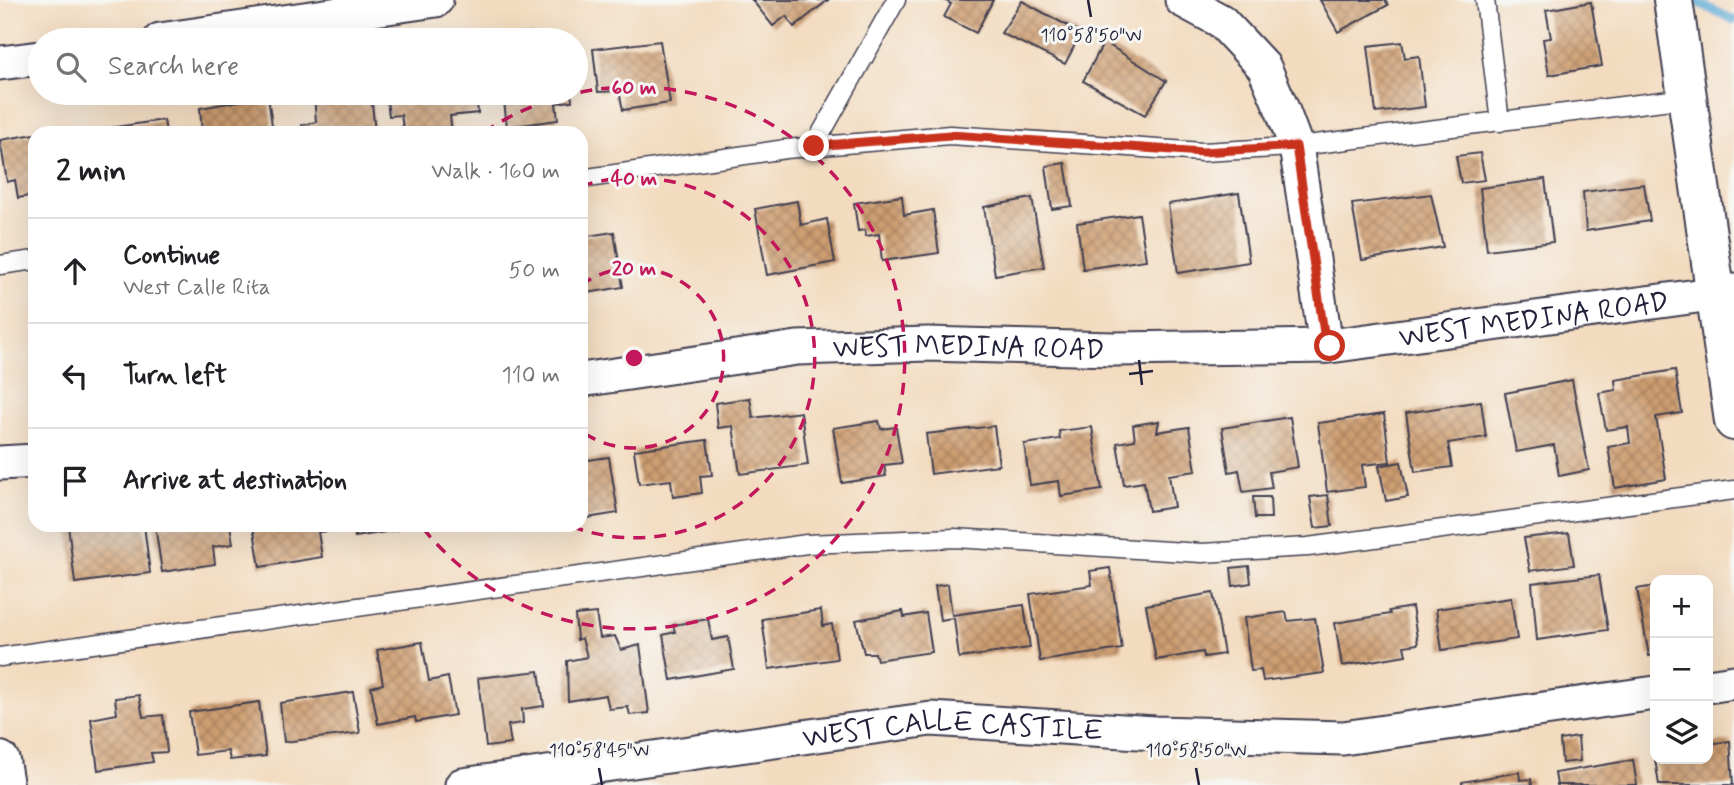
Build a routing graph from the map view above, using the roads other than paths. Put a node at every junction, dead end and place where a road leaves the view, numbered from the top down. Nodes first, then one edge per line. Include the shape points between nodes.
1 (436, 0) edge
2 (896, 0) edge
3 (1182, 0) edge
4 (1485, 0) edge
5 (1673, 0) edge
6 (243, 28) edge
7 (28, 60) edge
8 (0, 64) edge
9 (1687, 99) junction
10 (1500, 122) junction
11 (814, 146) junction
12 (1296, 146) junction
13 (588, 178) edge
14 (28, 261) edge
15 (0, 265) edge
16 (1725, 292) edge
17 (1326, 346) junction
18 (588, 379) edge
19 (1734, 421) edge
20 (28, 461) edge
21 (0, 463) edge
22 (1734, 490) edge
23 (0, 657) edge
24 (1734, 682) edge
25 (1713, 685) edge
26 (1650, 694) edge
27 (0, 761) edge
28 (4, 785) edge
29 (462, 785) edge

1 - 6 street
2 - 11 lane
3 - 12 street via 1221,21 1264,68
4 - 10 lane
5 - 9 street
7 - 8 street
9 - 10 lane
9 - 16 street
10 - 12 lane
11 - 12 lane via 950,135 1203,152
11 - 13 lane
12 - 17 street
14 - 15 lane
16 - 17 street, WEST MEDINA ROAD
16 - 19 street
17 - 18 street, WEST MEDINA ROAD via 1114,349 928,344 797,348
20 - 21 street
22 - 23 lane via 1308,547 1202,553 954,538 807,544
24 - 25 street
26 - 29 street, WEST CALLE CASTILE via 1343,738 1155,733 931,719
27 - 28 street

